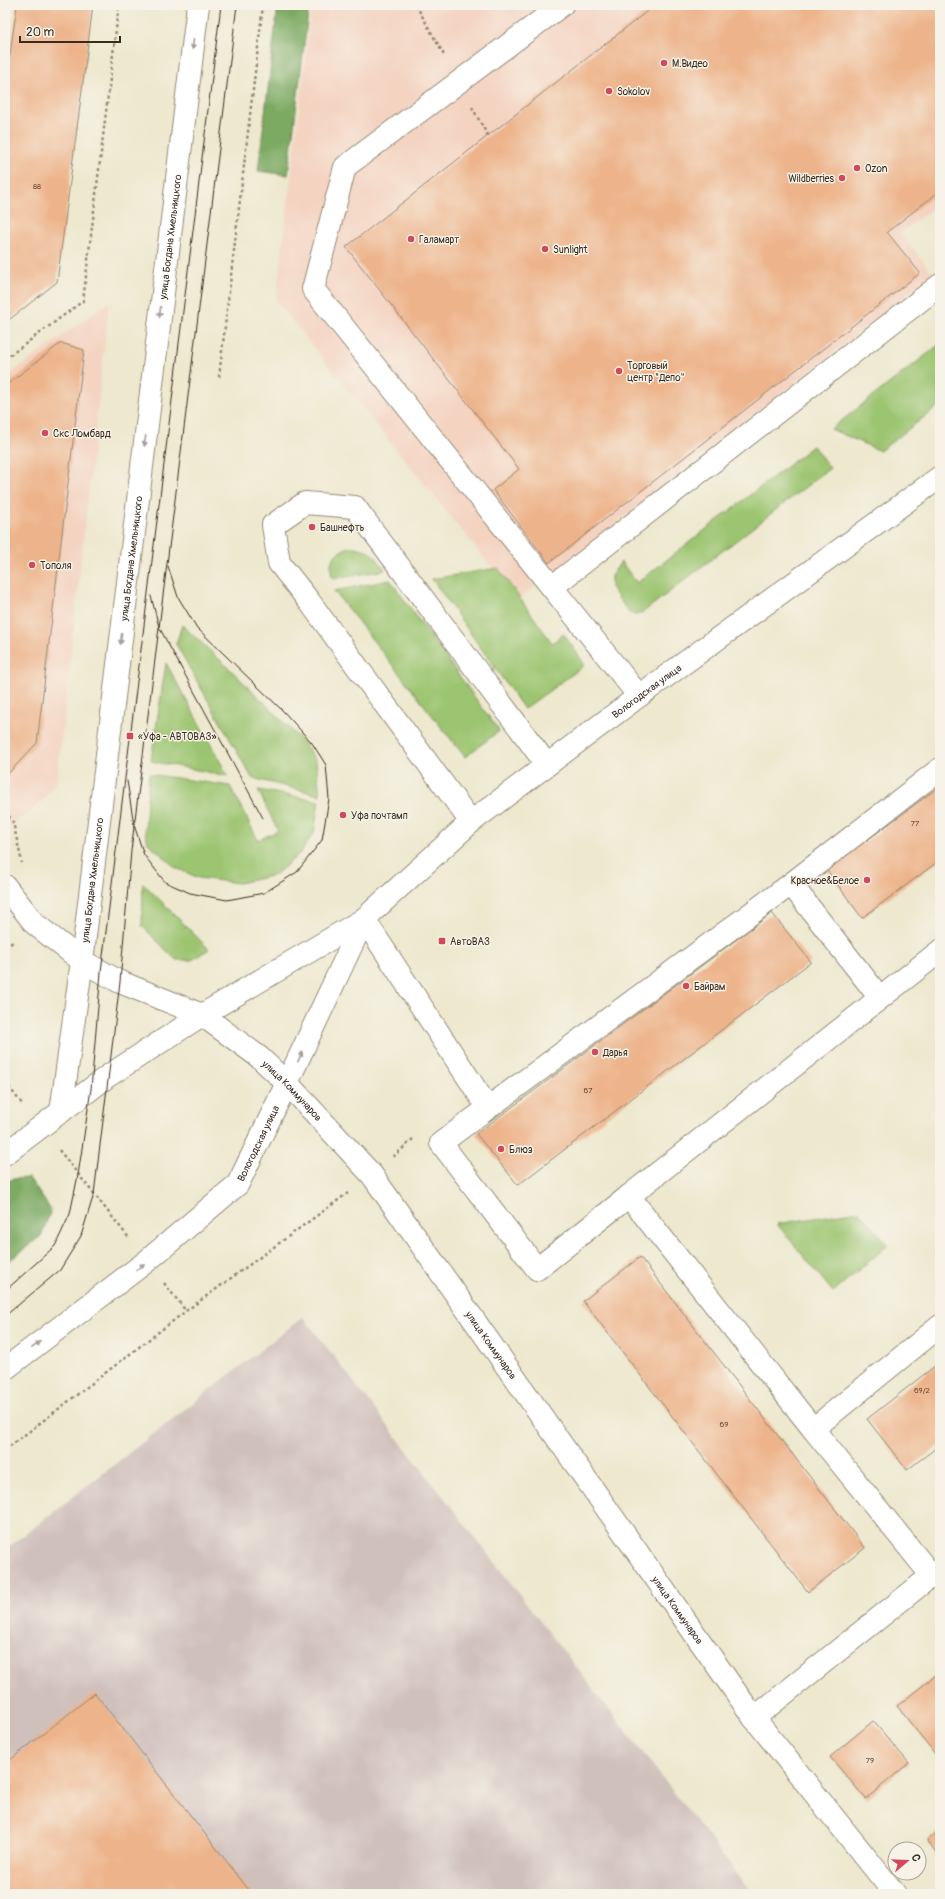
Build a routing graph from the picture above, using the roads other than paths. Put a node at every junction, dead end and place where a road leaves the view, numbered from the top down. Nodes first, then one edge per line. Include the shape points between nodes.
1 (198, 5) edge
2 (562, 5) edge
3 (940, 285) edge
4 (940, 477) edge
5 (552, 587) junction
6 (639, 696) junction
7 (547, 765) junction
8 (940, 768) edge
9 (471, 822) junction
10 (790, 884) junction
11 (5, 886) edge
12 (364, 919) junction
13 (940, 951) edge
14 (82, 961) junction
15 (880, 998) junction
16 (202, 1015) junction
17 (287, 1083) junction
18 (488, 1108) junction
19 (61, 1112) junction
20 (5, 1154) edge
21 (629, 1196) junction
22 (940, 1326) edge
23 (5, 1369) edge
24 (813, 1429) junction
25 (936, 1573) edge
26 (754, 1718) junction
27 (895, 1894) edge

1 -> 14 main road, улица Богдана Хмельницкого
2 - 5 main road via 345,167 313,290
3 - 5 main road
4 - 6 main road, Вологодская улица
5 - 6 main road
6 - 7 main road, Вологодская улица
7 - 9 main road, Вологодская улица
7 - 9 main road via 355,507 305,502 273,525 279,563
8 - 10 main road
9 - 12 main road, Вологодская улица
10 - 15 main road
10 - 18 main road
11 - 14 main road, улица Коммунаров via 35,924
12 - 16 main road, Вологодская улица
17 -> 12 main road, Вологодская улица
12 - 18 main road
13 - 15 main road
14 - 16 main road, улица Коммунаров via 120,982
14 - 19 main road, улица Богдана Хмельницкого
15 - 21 main road
16 - 17 main road, улица Коммунаров via 259,1057
16 - 19 main road, Вологодская улица via 108,1076
23 -> 17 main road, Вологодская улица via 147,1261 238,1184
17 - 26 main road, улица Коммунаров via 372,1175
18 - 21 main road via 441,1143 536,1269
19 - 20 main road, Вологодская улица
21 - 24 main road
22 - 24 main road
24 - 25 main road
25 - 26 main road
26 - 27 main road, улица Коммунаров

